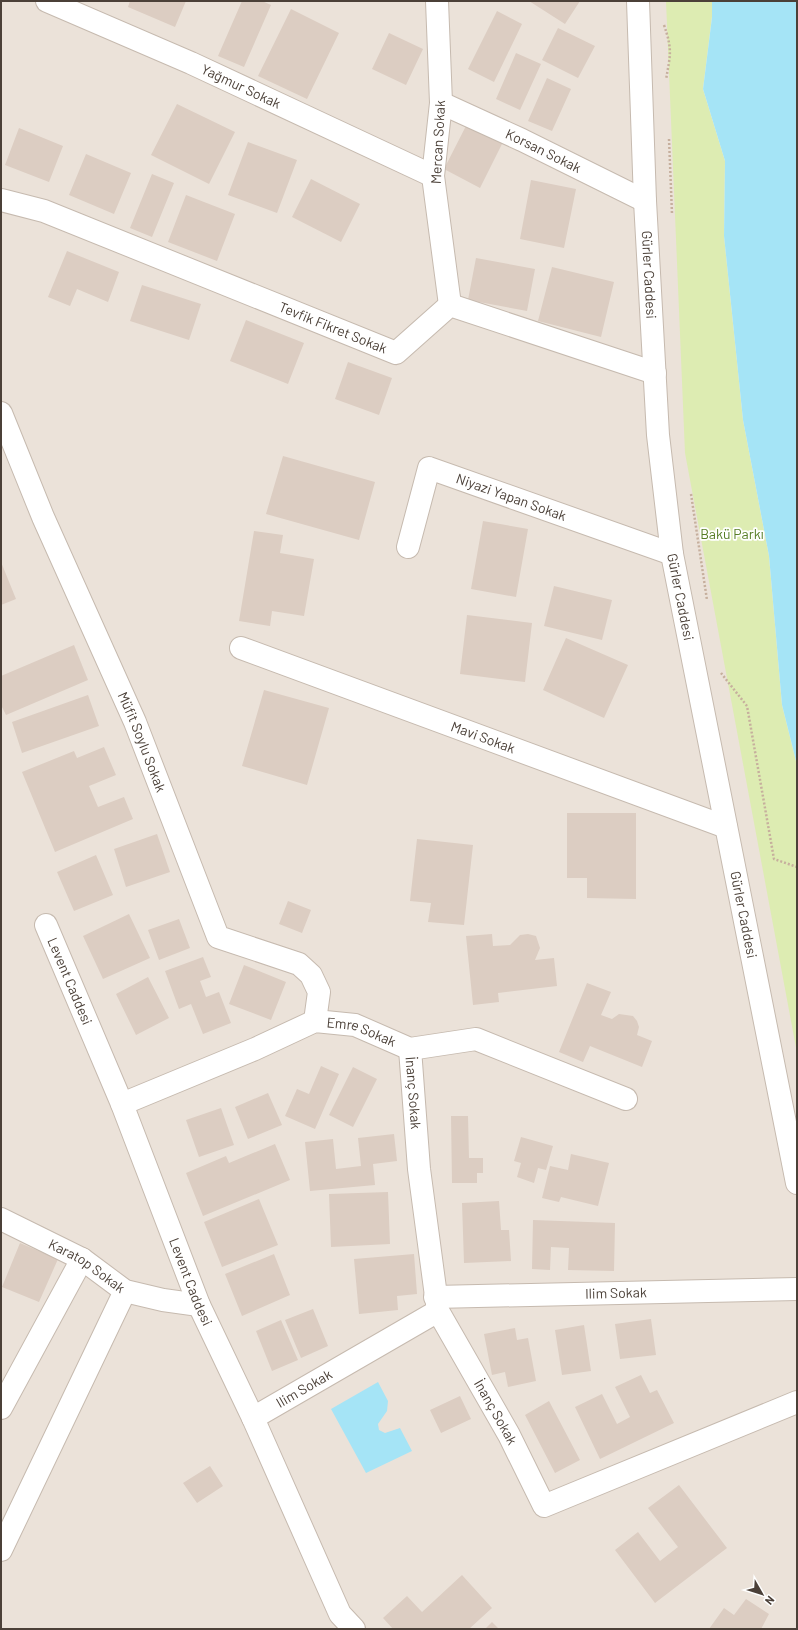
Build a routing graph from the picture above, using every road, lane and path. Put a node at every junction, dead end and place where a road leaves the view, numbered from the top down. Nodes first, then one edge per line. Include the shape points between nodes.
1 (47, 1) edge
2 (437, 1) edge
3 (638, 1) edge
4 (664, 23) dead end
5 (667, 87) dead end
6 (441, 103) junction
7 (668, 135) dead end
8 (433, 176) junction
9 (1, 200) edge
10 (645, 201) junction
11 (672, 214) dead end
12 (450, 305) junction
13 (655, 373) junction
14 (1, 413) edge
15 (690, 492) dead end
16 (408, 547) dead end
17 (672, 554) junction
18 (709, 608) dead end
19 (241, 648) dead end
20 (718, 670) dead end
21 (726, 827) junction
22 (797, 867) edge
23 (46, 925) dead end
24 (315, 1021) junction
25 (410, 1049) junction
26 (626, 1099) dead end
27 (122, 1104) junction
28 (797, 1183) edge
29 (1, 1219) edge
30 (82, 1259) junction
31 (797, 1289) edge
32 (125, 1291) junction
33 (437, 1304) junction
34 (199, 1305) junction
35 (3, 1400) edge
36 (797, 1402) edge
37 (253, 1418) junction
38 (1, 1550) edge
39 (354, 1629) edge

1 - 8 street, Yağmur Sokak via 191,63
2 - 6 street, Mercan Sokak
3 - 10 street, Gürler Caddesi
4 - 5 path via 670,42 671,61 666,79
6 - 8 street, Mercan Sokak
6 - 10 street, Korsan Sokak
7 - 11 path
8 - 12 street, Mercan Sokak
9 - 12 street, Tevfik Fikret Sokak via 44,212 396,354
10 - 13 street, Gürler Caddesi
12 - 13 street
13 - 17 street, Gürler Caddesi via 658,435
14 - 24 street, Müfit Soylu Sokak via 43,517 135,722 218,937 299,964 311,975 319,992
15 - 18 path
16 - 17 street, Niyazi Yapan Sokak via 429,468
17 - 21 street, Gürler Caddesi
19 - 21 street, Mavi Sokak
20 - 22 path via 747,706 774,859
21 - 28 street, Gürler Caddesi
23 - 27 street, Levent Caddesi
24 - 25 street, Emre Sokak via 355,1025
24 - 27 street, Emre Sokak
25 - 26 street, Emre Sokak via 476,1038
25 - 33 street, İnanç Sokak via 419,1170
27 - 34 street, Levent Caddesi
29 - 30 street, Karatop Sokak
30 - 32 street, Karatop Sokak
30 - 35 street
31 - 33 street, Ilim Sokak
32 - 34 street, Karatop Sokak
32 - 38 street
33 - 36 street, İnanç Sokak via 509,1435 544,1506
33 - 37 street, Ilim Sokak
34 - 37 street, Levent Caddesi
37 - 39 street, Levent Caddesi via 340,1614

